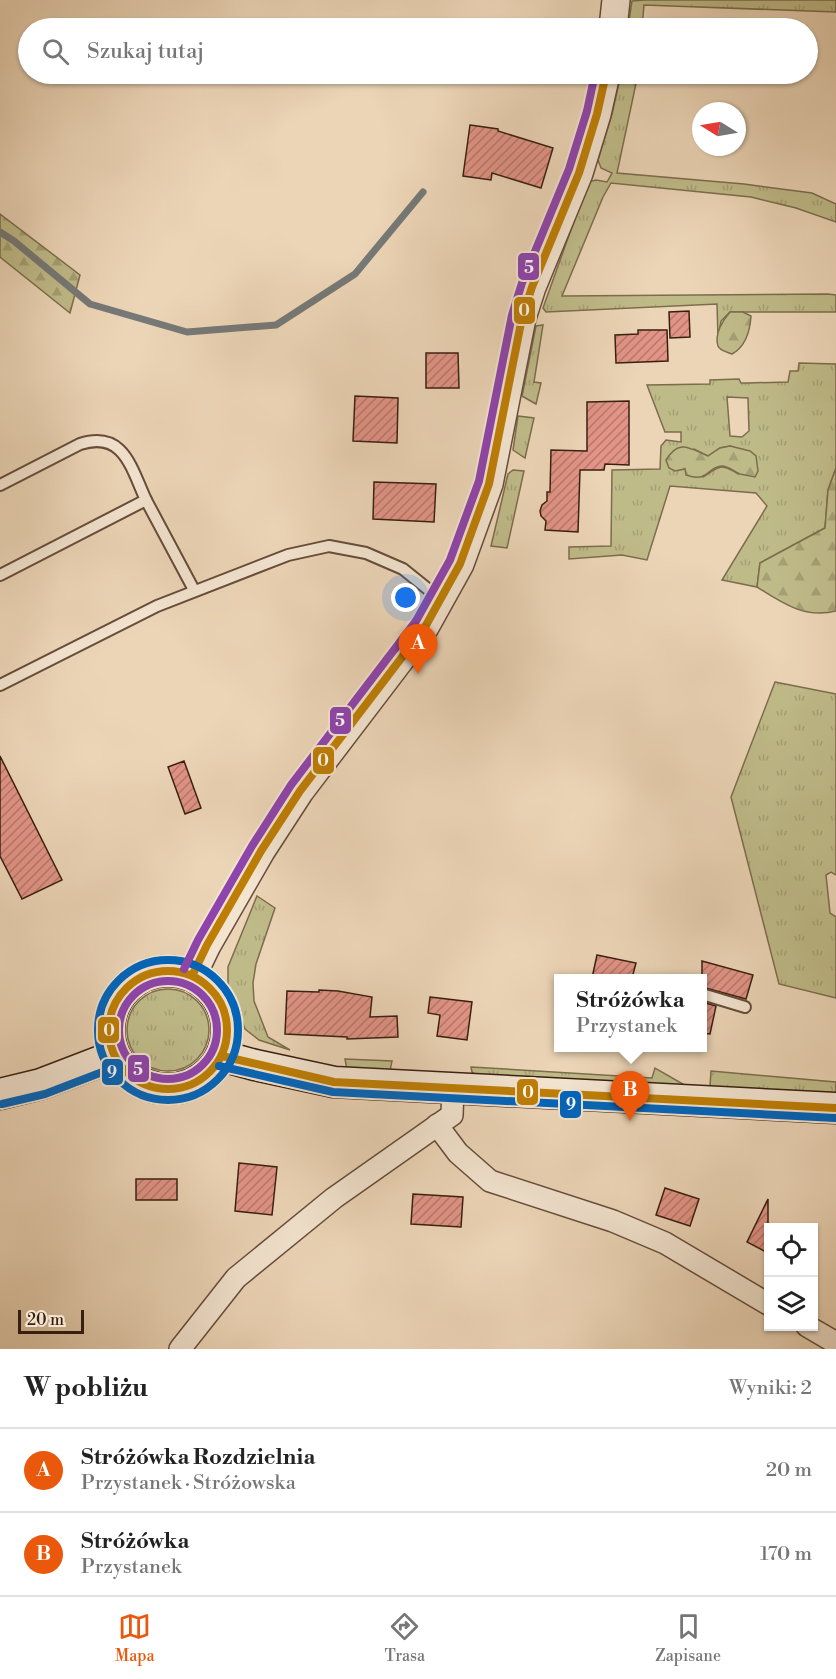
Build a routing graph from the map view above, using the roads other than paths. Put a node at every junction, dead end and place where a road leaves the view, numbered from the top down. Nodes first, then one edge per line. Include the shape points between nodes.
1 (616, 0) edge
2 (614, 18) edge
3 (604, 84) edge
4 (0, 485) edge
5 (146, 500) junction
6 (0, 575) edge
7 (194, 591) junction
8 (442, 600) junction
9 (0, 685) edge
10 (193, 975) junction
11 (707, 996) edge
12 (745, 1007) dead end
13 (114, 1056) junction
14 (222, 1056) junction
15 (453, 1088) junction
16 (0, 1094) edge
17 (836, 1108) edge
18 (437, 1125) junction
19 (764, 1302) edge
20 (816, 1331) edge
21 (836, 1343) edge
22 (180, 1349) edge

1 - 2 street
3 - 8 street via 579,172 522,318 486,494
4 - 5 lane via 94,440 111,444 126,456
5 - 6 lane
5 - 7 lane
7 - 8 lane via 288,555 329,546 366,553 403,569
7 - 9 lane
8 - 10 street via 300,791 242,883
10 - 13 main road via 170,969 145,974 125,987 112,1008 108,1033
10 - 14 main road via 213,988 225,1009 228,1033
11 - 12 lane
13 - 14 main road via 128,1074 146,1086 168,1090 190,1086 209,1074
13 - 16 main road via 41,1084
14 - 15 main road via 334,1082
15 - 17 main road
15 - 18 street via 452,1115
18 - 19 street via 458,1153 490,1181 613,1221 665,1244
18 - 22 street via 334,1198 236,1278
20 - 21 street

